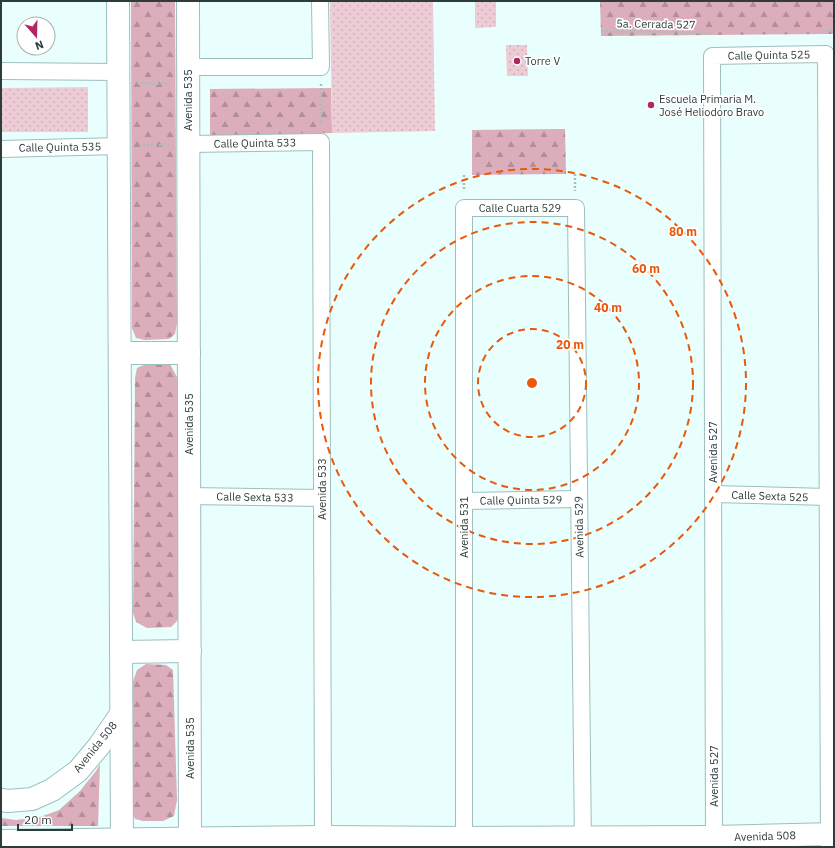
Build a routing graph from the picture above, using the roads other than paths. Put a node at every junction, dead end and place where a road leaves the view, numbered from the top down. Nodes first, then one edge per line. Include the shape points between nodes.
1 (118, 1) edge
2 (188, 1) edge
3 (320, 1) edge
4 (712, 56) joint
5 (1, 71) edge
6 (188, 76) junction
7 (119, 78) junction
8 (321, 142) joint
9 (188, 144) junction
10 (119, 146) junction
11 (1, 149) edge
12 (464, 208) joint
13 (576, 208) joint
14 (120, 353) junction
15 (189, 353) junction
16 (713, 494) junction
17 (189, 496) junction
18 (828, 497) junction
19 (322, 498) junction
20 (579, 499) junction
21 (464, 501) junction
22 (190, 651) junction
23 (121, 652) junction
24 (121, 714) junction
25 (1, 800) edge
26 (323, 837) junction
27 (831, 838) edge
28 (1, 841) edge
29 (464, 842) edge
30 (583, 842) edge
31 (714, 842) edge
32 (122, 843) edge
33 (191, 843) edge
34 (291, 847) edge

1 - 7 street
2 - 6 street, Avenida 535
3 - 6 street via 321,67
4 - 16 street, Avenida 527
4 - 18 street, Calle Quinta 525 via 826,54
5 - 7 street
6 - 9 street, Avenida 535
7 - 10 street
8 - 9 street, Calle Quinta 533
8 - 19 street, Avenida 533
9 - 15 street, Avenida 535
10 - 11 street, Calle Quinta 535
10 - 14 street
12 - 13 street, Calle Cuarta 529
12 - 21 street, Avenida 531
13 - 20 street, Avenida 529
14 - 15 street
14 - 23 street
15 - 17 street, Avenida 535
16 - 18 street, Calle Sexta 525
16 - 31 street, Avenida 527
17 - 19 street, Calle Sexta 533
17 - 22 street, Avenida 535
18 - 27 street
19 - 26 street, Avenida 533
20 - 21 street, Calle Quinta 529
20 - 30 street, Avenida 529
21 - 29 street, Avenida 531
22 - 23 street
22 - 33 street, Avenida 535
23 - 24 street
24 - 25 street, Avenida 508 via 78,771 52,790 32,799
24 - 32 street
26 - 29 street, Avenida 508
26 - 33 street, Avenida 508
26 - 34 street
27 - 31 street, Avenida 508
28 - 32 street, Avenida 508
29 - 30 street, Avenida 508
30 - 31 street, Avenida 508
32 - 33 street, Avenida 508

